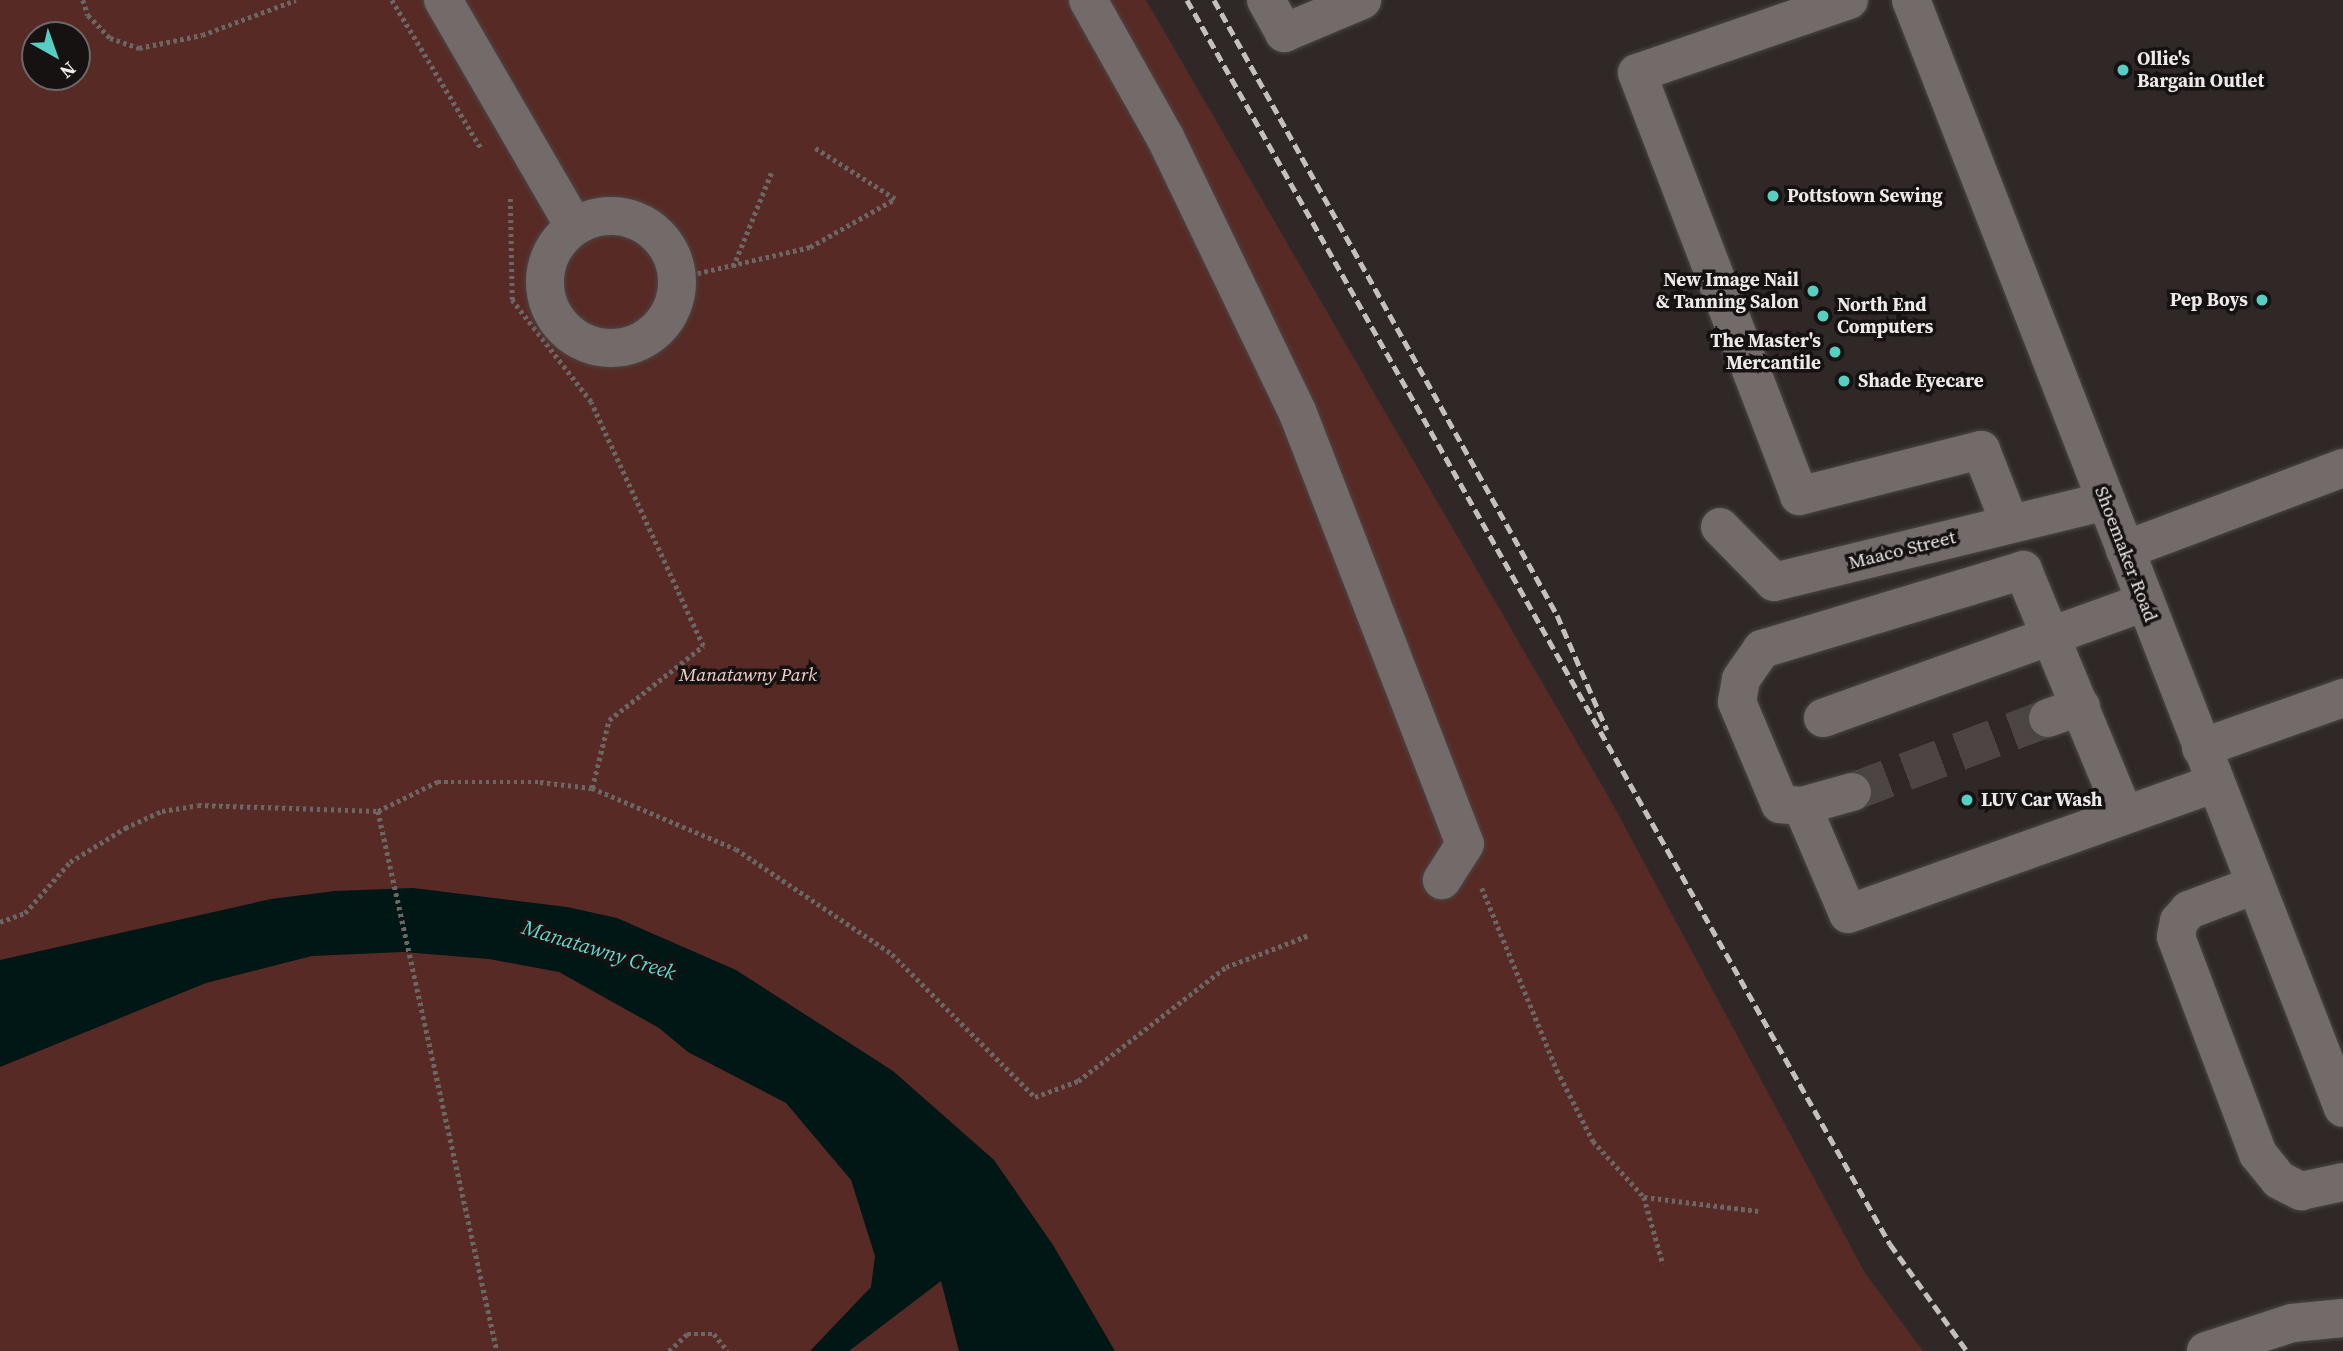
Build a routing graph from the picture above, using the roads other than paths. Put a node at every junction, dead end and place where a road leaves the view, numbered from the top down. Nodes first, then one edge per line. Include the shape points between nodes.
1 (443, 0) edge
2 (1088, 0) edge
3 (1266, 0) edge
4 (1363, 0) edge
5 (1849, 0) edge
6 (1911, 0) edge
7 (574, 226) junction
8 (2343, 468) edge
9 (2106, 501) junction
10 (2010, 524) junction
11 (1720, 527) dead end
12 (2125, 550) junction
13 (2145, 602) junction
14 (2053, 638) junction
15 (2343, 698) edge
16 (1823, 718) dead end
17 (2201, 747) junction
18 (2215, 783) junction
19 (1852, 792) tunnel mouth
20 (1802, 806) junction
21 (2124, 814) junction
22 (1442, 880) dead end
23 (2255, 885) junction
24 (2339, 1088) edge
25 (2343, 1182) edge
26 (2343, 1318) edge
27 (2206, 1351) edge

1 - 7 street
2 - 22 street via 1165,137 1297,411 1465,844
3 - 4 street via 1284,33
5 - 10 street via 1637,73 1799,496 1981,450
6 - 9 street, Shoemaker Road
7 - 7 street via 557,242 547,263 544,286 549,308 561,328 579,342 601,348 624,348 644,340 661,327 672,309 677,278 668,247 636,220 593,218
8 - 12 street
9 - 10 street, Maaco Street
9 - 12 street, Shoemaker Road
10 - 11 street, Maaco Street via 1774,582
12 - 13 street, Shoemaker Road
13 - 14 street
13 - 17 street, Shoemaker Road
14 - 16 street
14 - 20 street via 2024,570 1762,649 1741,679 1737,702 1780,804
14 - 21 street via 2064,712
15 - 17 street
17 - 18 street, Shoemaker Road
18 - 21 street
18 - 23 street, Shoemaker Road
19 - 20 street
20 - 21 street via 1848,914
23 - 24 street, Shoemaker Road
23 - 25 street via 2189,910 2179,921 2176,937 2258,1154 2279,1180 2301,1191
26 - 27 street via 2292,1323

